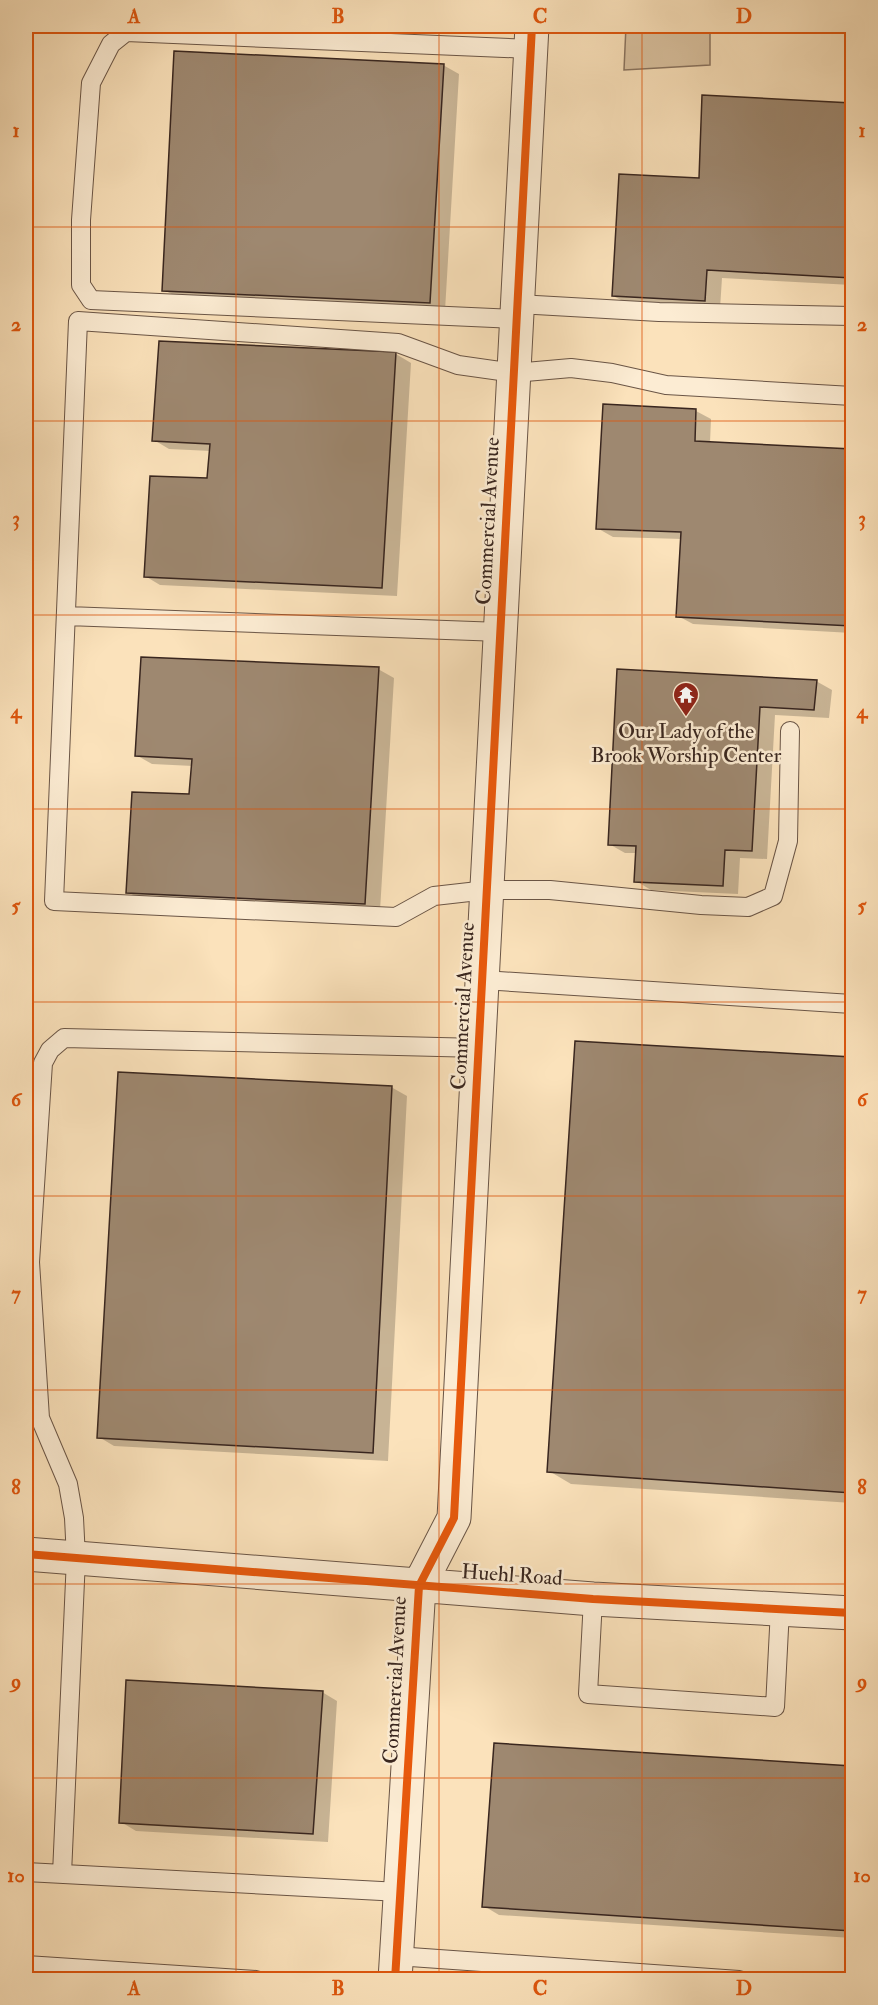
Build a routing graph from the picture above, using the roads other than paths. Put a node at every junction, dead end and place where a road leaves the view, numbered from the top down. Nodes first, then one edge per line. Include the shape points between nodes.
1 (532, 37) edge
2 (517, 311) junction
3 (852, 316) edge
4 (514, 373) junction
5 (852, 396) edge
6 (67, 616) junction
7 (501, 632) junction
8 (790, 731) dead end
9 (487, 890) junction
10 (483, 980) junction
11 (852, 1004) edge
12 (480, 1048) junction
13 (26, 1554) edge
14 (76, 1558) junction
15 (419, 1586) junction
16 (593, 1599) junction
17 (780, 1609) junction
18 (852, 1613) edge
19 (26, 1872) edge
20 (62, 1874) junction
21 (400, 1892) junction
22 (26, 1965) edge
23 (396, 1968) edge
24 (256, 1980) edge
25 (739, 1980) edge

1 - 2 street, Commercial Avenue
1 - 2 lane via 126,32 111,45 91,83 81,220 81,285 91,300
2 - 3 lane
2 - 4 street, Commercial Avenue
4 - 5 lane via 571,368 666,385
4 - 6 lane via 458,364 398,343 78,321
4 - 7 street, Commercial Avenue
6 - 7 lane
6 - 9 lane via 54,901 396,916 434,896
7 - 9 street, Commercial Avenue
8 - 9 lane via 788,841 773,896 747,907 550,890
9 - 10 street, Commercial Avenue
10 - 11 lane
10 - 12 street, Commercial Avenue
12 - 14 lane via 64,1038 50,1050 43,1063 30,1262 40,1418 68,1484
12 - 15 street, Commercial Avenue via 454,1518
13 - 14 street, Huehl Road
14 - 15 street, Huehl Road
14 - 20 lane
15 - 16 street, Huehl Road
15 - 21 street, Commercial Avenue
16 - 17 street, Huehl Road
16 - 17 lane via 588,1694 775,1707
17 - 18 street, Huehl Road
19 - 20 lane
20 - 21 lane
21 - 23 street, Commercial Avenue
22 - 24 lane
23 - 25 lane

